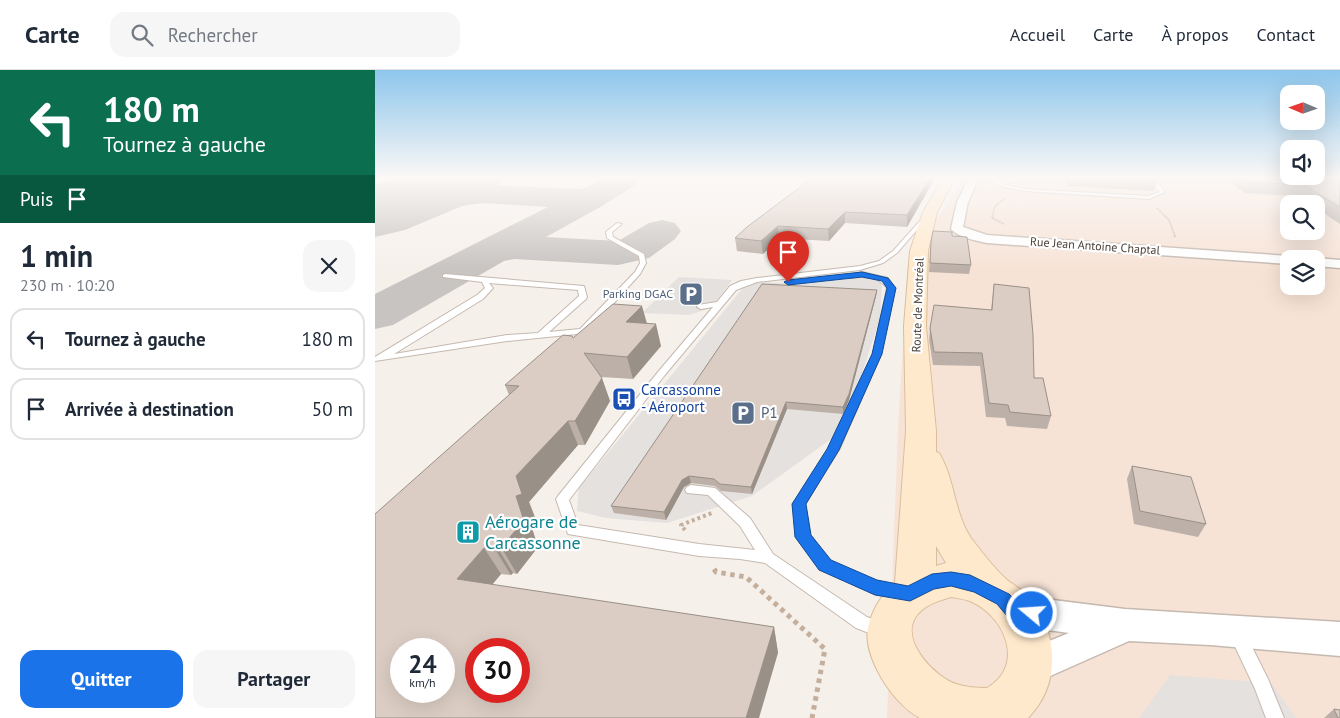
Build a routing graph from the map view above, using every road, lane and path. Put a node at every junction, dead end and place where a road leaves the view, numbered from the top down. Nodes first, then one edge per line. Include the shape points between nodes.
1 (932, 208) edge
2 (961, 208) edge
3 (993, 208) edge
4 (1159, 208) edge
5 (930, 212) junction
6 (619, 224) dead end
7 (1007, 225) dead end
8 (1171, 240) dead end
9 (1280, 259) edge
10 (1325, 263) edge
11 (1340, 264) edge
12 (849, 273) junction
13 (827, 275) junction
14 (445, 276) dead end
15 (484, 280) junction
16 (754, 287) dead end
17 (719, 304) junction
18 (701, 307) dead end
19 (584, 331) junction
20 (539, 335) junction
21 (572, 344) edge
22 (377, 360) edge
23 (921, 431) junction
24 (691, 490) dead end
25 (729, 506) junction
26 (699, 550) junction
27 (768, 558) junction
28 (1002, 600) junction
29 (905, 605) junction
30 (1125, 625) junction
31 (1235, 631) junction
32 (1340, 639) edge
33 (1031, 667) junction
34 (918, 706) edge
35 (986, 716) edge
36 (813, 718) edge
37 (1275, 718) edge

1 - 5 main road, Route de Montréal
2 - 9 street, Rue Jean Antoine Chaptal via 957,229 987,239
3 - 7 path via 992,218
4 - 8 path via 1172,226 1175,236
5 - 12 lane via 895,252 881,262
5 - 23 main road, Route de Montréal via 919,251 915,326
6 - 19 lane via 609,232 610,238 641,255 643,263 638,273
10 - 11 street
12 - 13 lane
12 - 13 lane
12 - 29 lane via 885,280 891,288 877,354 833,450 799,504 803,537 825,565
13 - 16 lane
13 - 17 lane via 751,281 729,288
14 - 15 lane
15 - 20 lane via 581,288 583,297
15 - 22 lane via 489,288 480,297
17 - 18 lane
17 - 26 lane via 562,499 573,530
19 - 20 lane
19 - 21 lane
20 - 22 lane
23 - 28 main road, Route de Montréal via 939,505 955,546
23 - 29 main road, Route de Montréal
24 - 25 lane via 711,492
25 - 26 path via 681,525
25 - 27 lane via 745,522
26 - 27 lane
26 - 36 path via 716,572 747,576 825,649
27 - 29 lane via 862,623
28 - 29 main road via 970,582 951,579 932,582
28 - 30 street
28 - 33 main road via 1027,634
29 - 34 main road via 892,654
30 - 31 street
30 - 33 street
31 - 32 street
31 - 37 lane
33 - 35 main road via 1024,688 1008,704
34 - 35 main road

